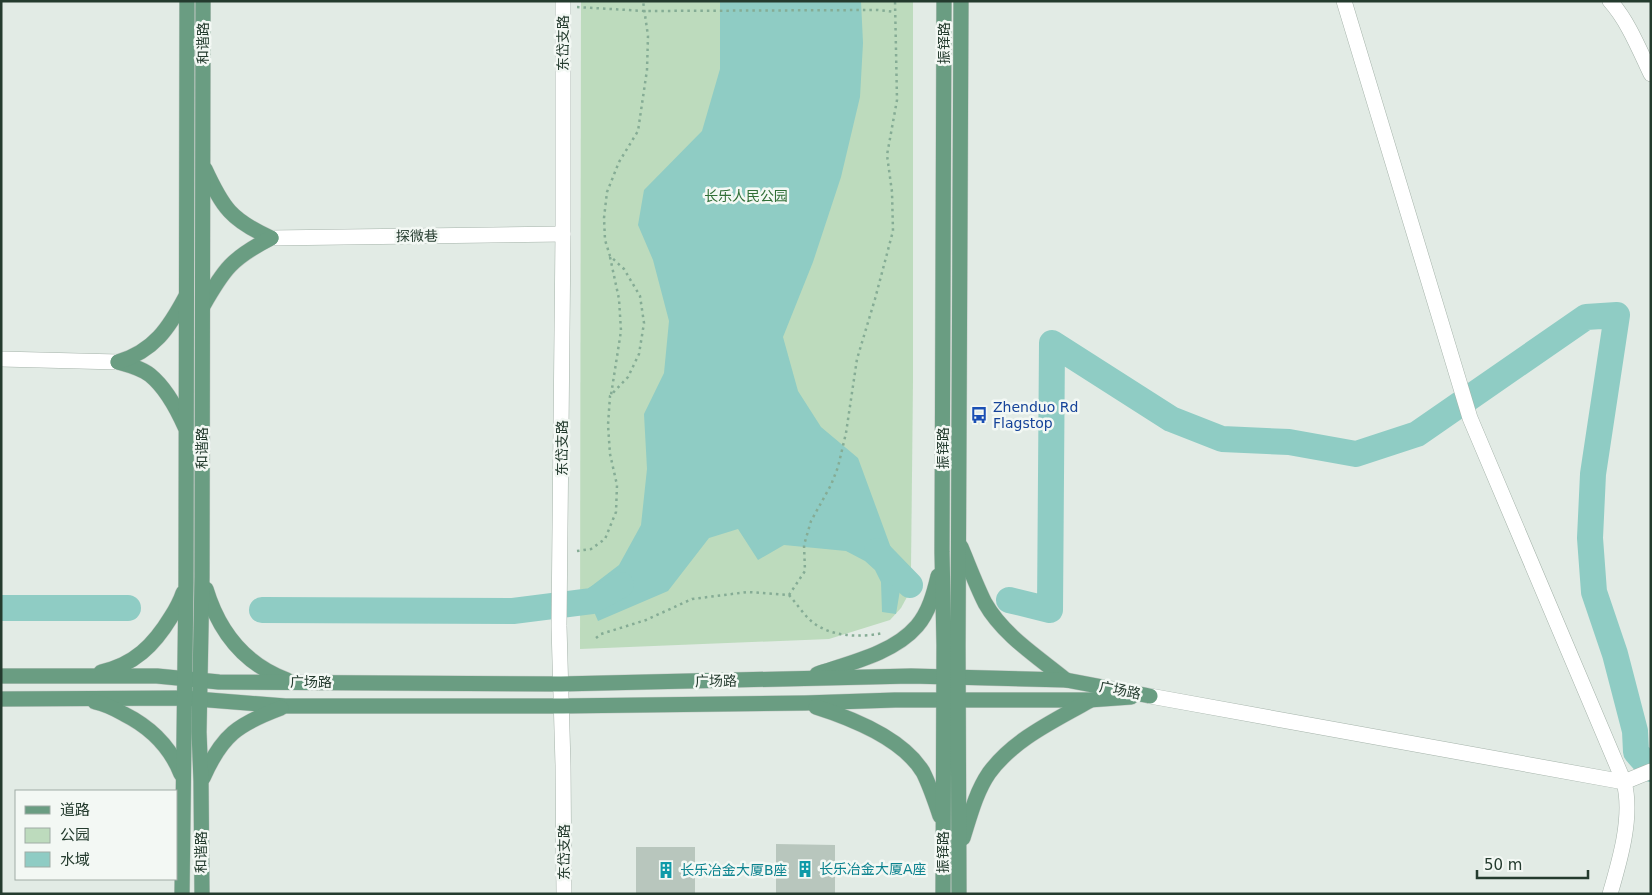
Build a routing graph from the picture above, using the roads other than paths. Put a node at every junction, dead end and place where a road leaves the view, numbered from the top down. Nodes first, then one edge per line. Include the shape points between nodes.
1 (187, 1) edge
2 (203, 1) edge
3 (944, 1) edge
4 (961, 1) edge
5 (1344, 1) edge
6 (1610, 1) edge
7 (563, 4) edge
8 (1651, 74) edge
9 (203, 166) junction
10 (564, 234) junction
11 (270, 238) junction
12 (187, 295) junction
13 (202, 308) junction
14 (1, 359) edge
15 (118, 362) junction
16 (186, 431) junction
17 (959, 539) junction
18 (942, 552) junction
19 (202, 577) junction
20 (186, 582) junction
21 (1, 676) edge
22 (78, 676) junction
23 (951, 678) junction
24 (804, 679) junction
25 (185, 680) junction
26 (201, 680) junction
27 (1066, 680) junction
28 (293, 682) junction
29 (561, 684) junction
30 (1150, 696) junction
31 (79, 698) junction
32 (1, 699) edge
33 (192, 699) junction
34 (951, 700) junction
35 (1089, 700) junction
36 (805, 703) junction
37 (285, 706) junction
38 (562, 706) junction
39 (1651, 771) edge
40 (183, 778) junction
41 (1630, 779) junction
42 (201, 781) junction
43 (944, 829) junction
44 (958, 851) junction
45 (182, 894) edge
46 (202, 894) edge
47 (564, 894) edge
48 (943, 894) edge
49 (959, 894) edge
50 (1610, 894) edge

1 - 12 main road, 和谐路
2 - 9 main road, 和谐路
3 - 18 main road, 振铎路
4 - 17 main road, 振铎路
5 - 41 street via 1470,418
6 - 8 street
7 - 10 street, 东岱支路
9 - 11 main road via 232,216
9 - 13 main road, 和谐路
10 - 11 street, 探微巷
10 - 29 street, 东岱支路
11 - 13 main road via 230,264
12 - 15 main road via 152,344 138,355
12 - 16 main road, 和谐路
13 - 19 main road, 和谐路
14 - 15 street
15 - 16 main road via 151,376 165,392
16 - 20 main road, 和谐路
17 - 23 main road, 振铎路
17 - 27 main road via 986,605 1018,641
18 - 23 main road, 振铎路
18 - 24 main road via 931,602 917,626 880,651
19 - 26 main road, 和谐路
19 - 28 main road via 222,629 236,646 261,668
20 - 22 main road via 180,602 152,645 124,664
20 - 25 main road, 和谐路
21 - 22 main road, 广场路
22 - 25 main road, 广场路 via 157,676
23 - 24 main road, 广场路
23 - 27 main road, 广场路
23 - 34 main road, 振铎路
24 - 29 main road, 广场路
25 - 26 main road, 广场路
25 - 33 main road, 和谐路
26 - 28 main road, 广场路
26 - 33 main road, 和谐路
27 - 30 main road, 广场路
28 - 29 main road, 广场路
29 - 38 street, 东岱支路
30 - 35 main road, 广场路
30 - 41 street
31 - 32 main road, 广场路
31 - 33 main road, 广场路
31 - 40 main road via 102,703 137,720 175,758
33 - 37 main road, 广场路
33 - 40 main road, 和谐路
33 - 42 main road, 和谐路
34 - 35 main road, 广场路
34 - 36 main road, 广场路
34 - 43 main road, 振铎路
34 - 44 main road, 振铎路
35 - 44 main road via 1014,746 998,762 981,787
36 - 38 main road, 广场路
36 - 43 main road via 848,717 902,750 922,771
37 - 38 main road, 广场路
37 - 42 main road via 251,720 228,737
38 - 47 street, 东岱支路
39 - 41 street
40 - 45 main road, 和谐路
41 - 50 street via 1618,867
42 - 46 main road, 和谐路
43 - 48 main road, 振铎路
44 - 49 main road, 振铎路

